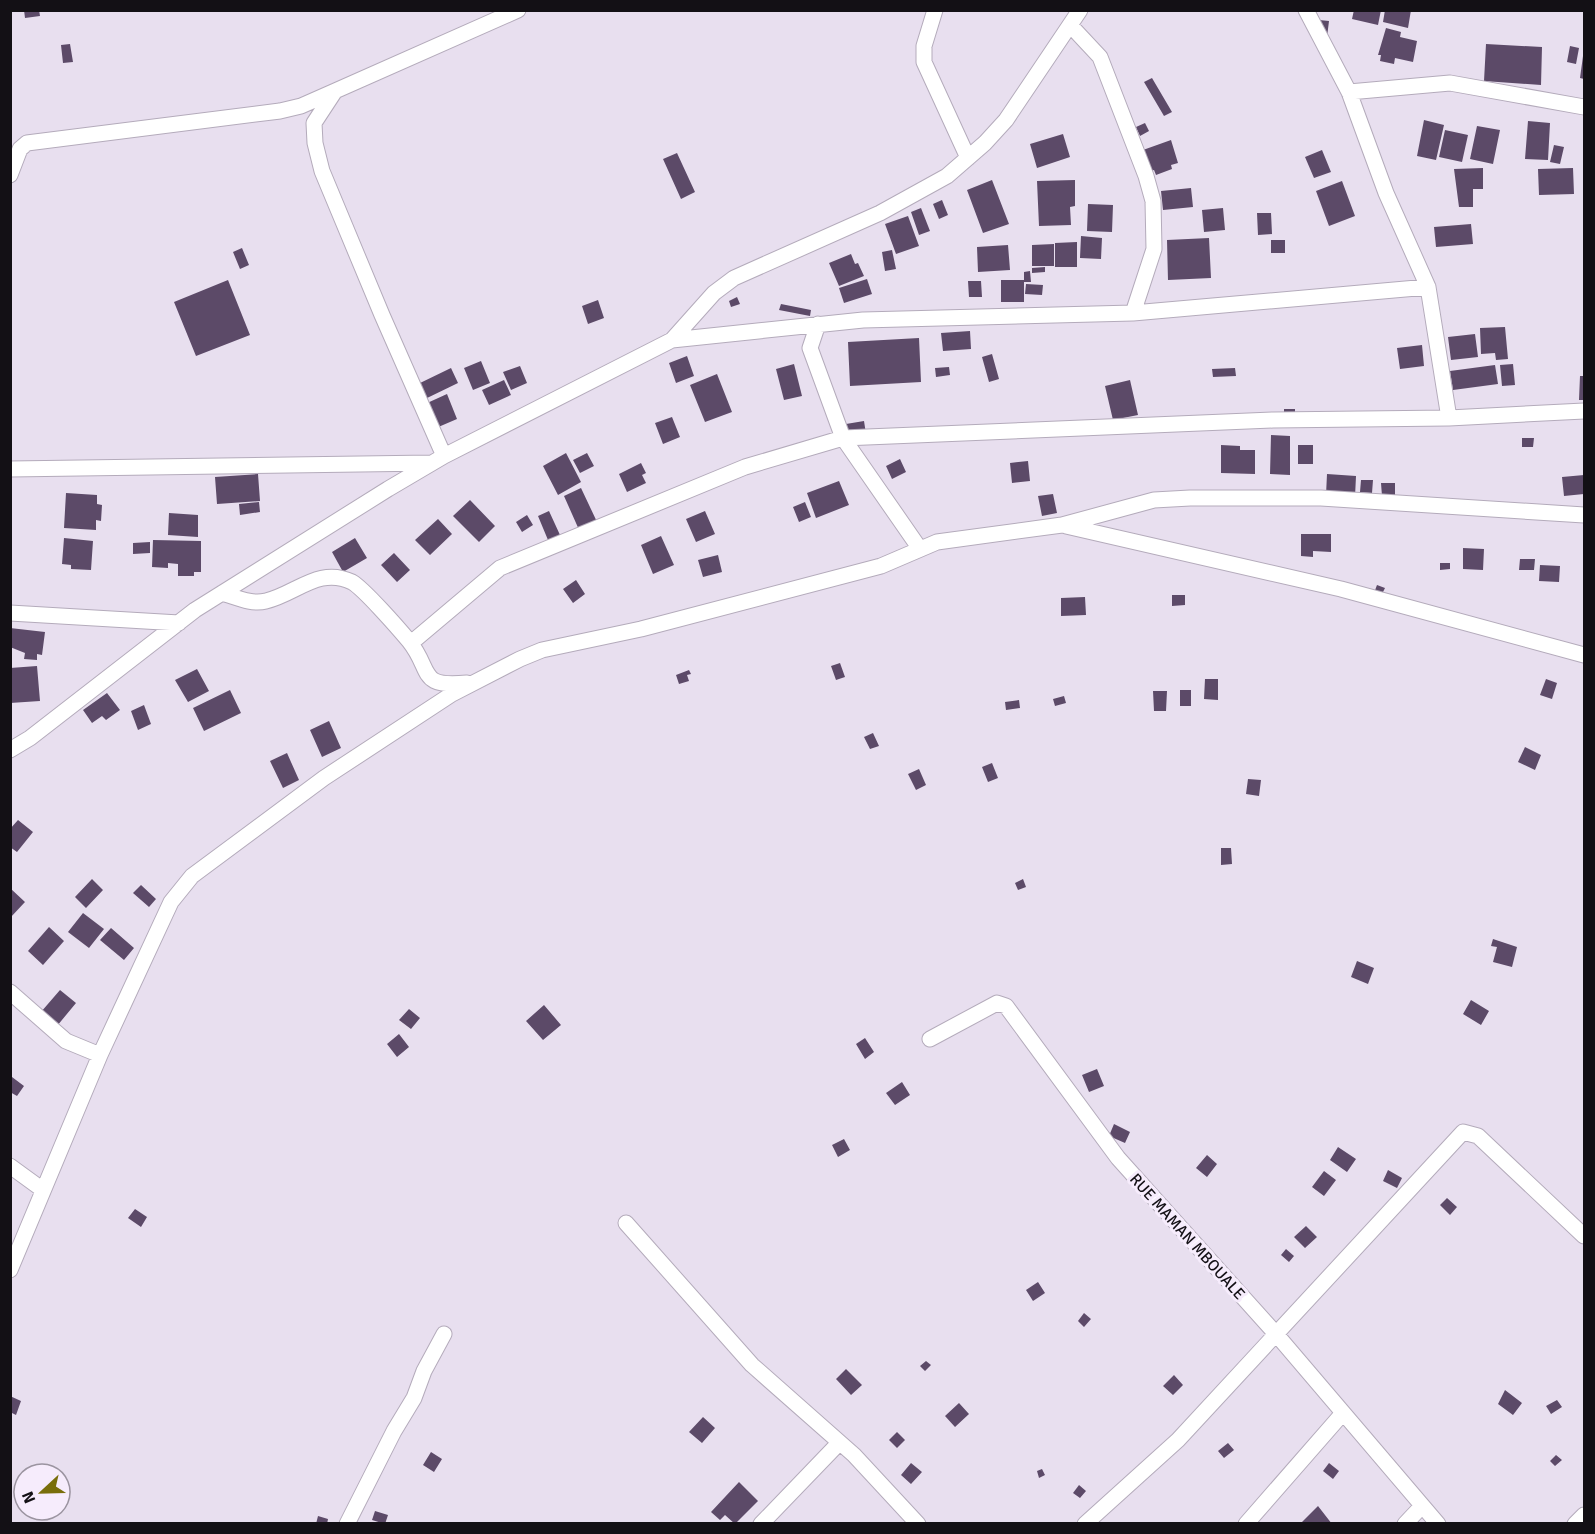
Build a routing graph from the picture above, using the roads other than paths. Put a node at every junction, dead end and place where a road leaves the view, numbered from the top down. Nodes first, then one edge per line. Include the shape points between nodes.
1 (518, 10) edge
2 (935, 10) edge
3 (1080, 10) edge
4 (1306, 10) edge
5 (1071, 26) junction
6 (336, 91) junction
7 (1349, 92) junction
8 (1584, 107) edge
9 (968, 158) junction
10 (10, 175) edge
11 (1428, 287) junction
12 (1133, 313) junction
13 (818, 324) junction
14 (672, 340) junction
15 (1584, 411) edge
16 (1449, 418) junction
17 (843, 438) junction
18 (438, 459) junction
19 (10, 469) edge
20 (1584, 515) edge
21 (1062, 525) junction
22 (920, 549) junction
23 (222, 593) junction
24 (10, 613) edge
25 (179, 623) junction
26 (411, 643) junction
27 (1584, 655) edge
28 (473, 682) junction
29 (10, 750) edge
30 (10, 992) edge
31 (930, 1039) dead end
32 (100, 1055) junction
33 (10, 1166) edge
34 (43, 1190) junction
35 (626, 1222) dead end
36 (1584, 1236) edge
37 (10, 1270) edge
38 (444, 1334) dead end
39 (1276, 1334) junction
40 (1343, 1413) junction
41 (839, 1443) junction
42 (1422, 1506) junction
43 (1584, 1515) edge
44 (347, 1524) edge
45 (761, 1524) edge
46 (918, 1524) edge
47 (1085, 1524) edge
48 (1246, 1524) edge
49 (1405, 1524) edge
50 (1438, 1524) edge
51 (1575, 1524) edge

1 - 6 street
2 - 9 street via 924,46 924,62
3 - 5 street
4 - 7 street
5 - 9 street via 1005,120
5 - 12 street via 1100,57 1153,201 1154,249
6 - 10 street via 280,111 27,143 20,149
6 - 18 street via 314,123 322,171
7 - 8 street via 1450,83
7 - 11 street via 1386,193
9 - 14 street via 927,189 896,205 734,278 714,293
11 - 12 street
11 - 16 street
12 - 13 street
13 - 14 street
13 - 17 street via 810,348
14 - 18 street
15 - 16 street
16 - 17 street via 1273,420
17 - 22 street
17 - 26 street via 735,471 500,568
18 - 19 street
18 - 23 street
20 - 21 street via 1321,498 1190,498 1154,500
21 - 22 street via 937,542
21 - 27 street via 1341,589
22 - 28 street via 863,571 641,629 542,650
23 - 25 street
23 - 26 street via 250,602 266,602 320,577 339,578 354,583
24 - 25 street
25 - 29 street
26 - 28 street via 426,675 443,686
28 - 32 street via 324,778 192,876 171,902
30 - 32 street via 66,1041
31 - 39 street, RUE MAMAN MBOUALE via 997,1003 1006,1006 1118,1158
32 - 34 street
33 - 34 street
34 - 37 street
35 - 41 street via 752,1365
36 - 39 street via 1478,1136 1463,1132
38 - 44 street
39 - 40 street, RUE MAMAN MBOUALE
39 - 47 street via 1178,1440
40 - 42 street, RUE MAMAN MBOUALE
40 - 48 street
41 - 45 street
41 - 46 street
42 - 49 street
42 - 50 street, RUE MAMAN MBOUALE
43 - 51 street

